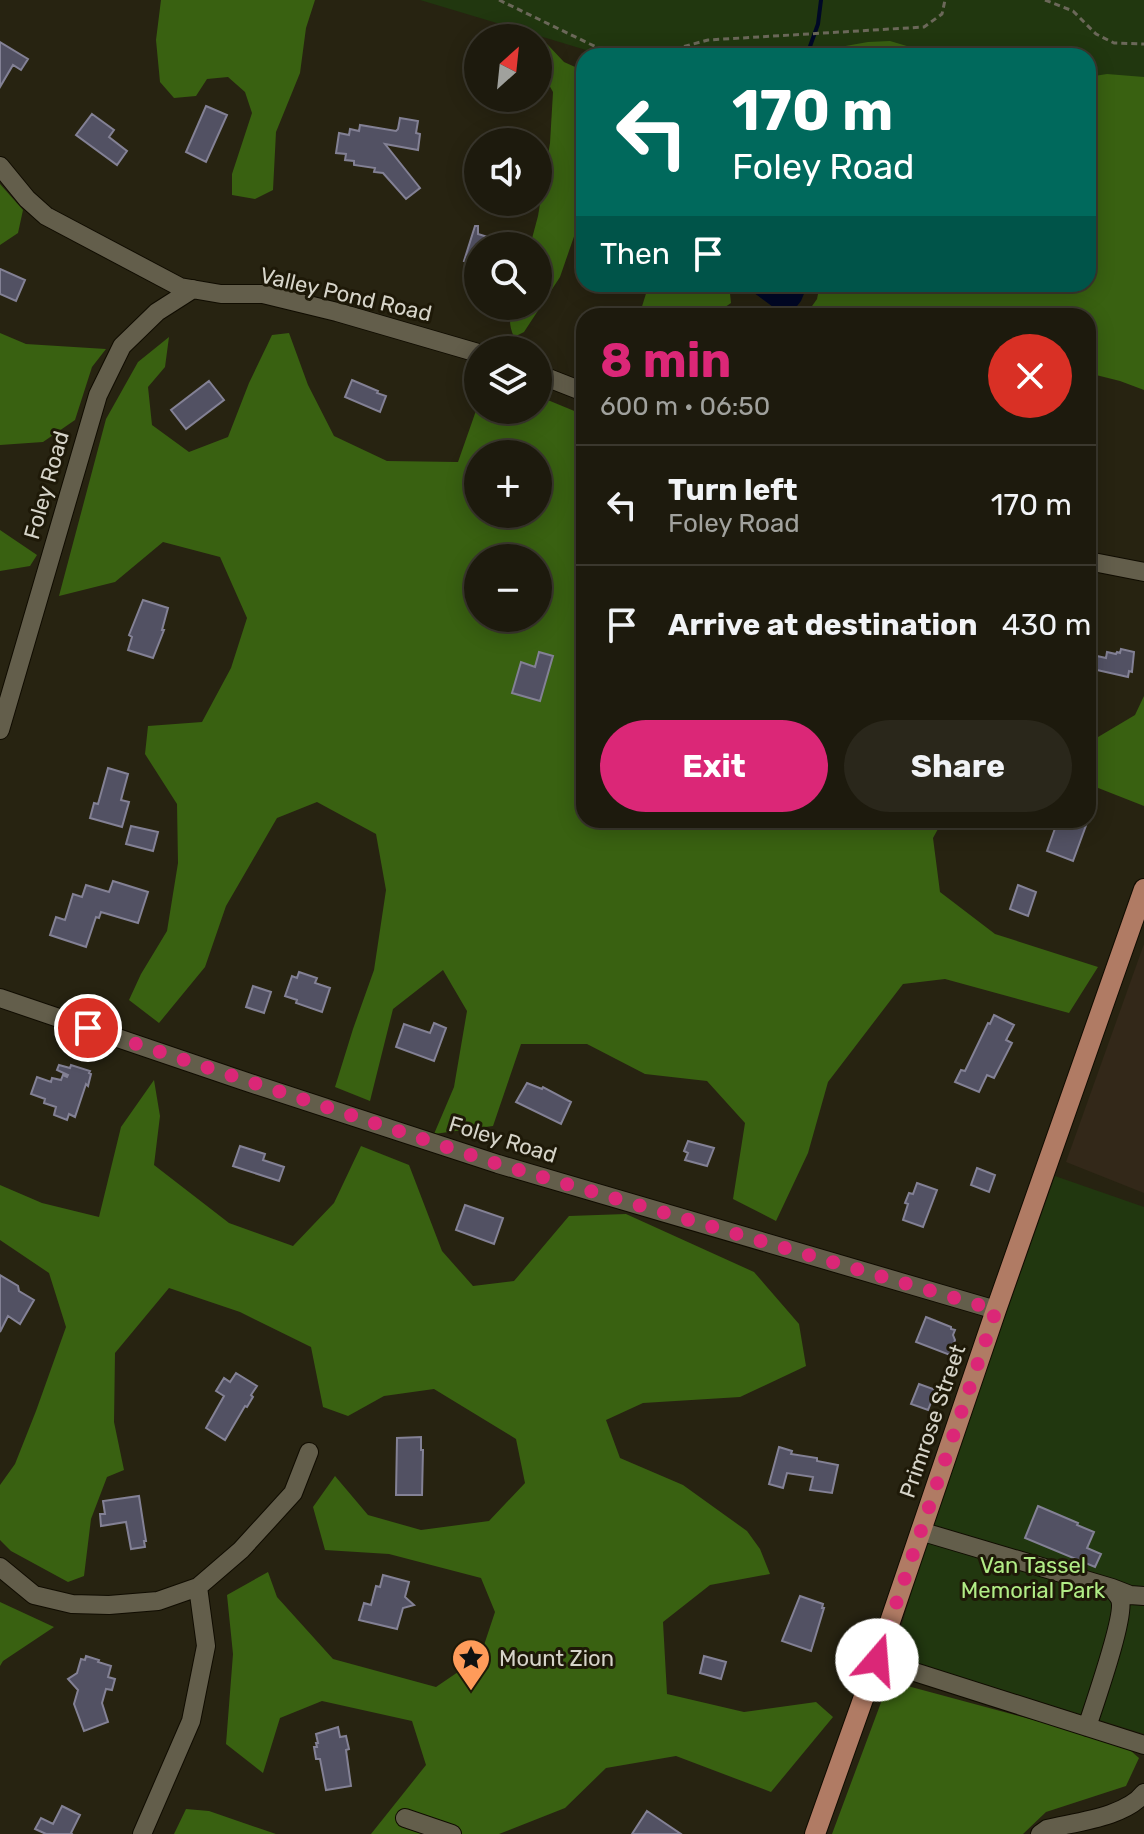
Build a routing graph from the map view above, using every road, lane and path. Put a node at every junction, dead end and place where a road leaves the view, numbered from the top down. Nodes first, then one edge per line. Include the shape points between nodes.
1 (499, 0) edge
2 (945, 0) edge
3 (1045, 0) edge
4 (1144, 44) edge
5 (599, 48) edge
6 (678, 48) edge
7 (0, 166) edge
8 (193, 289) junction
9 (464, 349) edge
10 (552, 379) edge
11 (576, 389) edge
12 (1096, 563) edge
13 (1144, 572) edge
14 (0, 730) edge
15 (1143, 896) edge
16 (0, 998) edge
17 (996, 1310) junction
18 (309, 1452) dead end
19 (920, 1531) junction
20 (0, 1567) edge
21 (198, 1587) junction
22 (1116, 1594) junction
23 (1144, 1596) edge
24 (877, 1660) junction
25 (1087, 1727) junction
26 (1144, 1745) edge
27 (1144, 1793) edge
28 (405, 1818) dead end
29 (142, 1834) edge
30 (452, 1834) edge
31 (815, 1834) edge
32 (1040, 1834) edge

1 - 5 path
2 - 6 path via 942,14 924,27 708,40
3 - 4 path via 1073,11 1114,43
7 - 8 street, Valley Pond Road via 46,216
8 - 9 street, Valley Pond Road via 263,294
8 - 14 street, Foley Road via 157,312 122,346 98,395
10 - 11 street
12 - 13 street
15 - 17 main road, Primrose Street
16 - 17 street, Foley Road via 498,1164
17 - 19 main road, Primrose Street
18 - 21 street via 293,1493
19 - 22 street
19 - 24 main road, Primrose Street
20 - 21 street via 34,1595 72,1604 158,1601
21 - 29 street via 206,1646 191,1721
22 - 23 street
22 - 25 street via 1121,1607 1114,1642
24 - 25 street
24 - 31 main road, Primrose Street
25 - 26 street
27 - 32 street via 1108,1815
28 - 30 street

